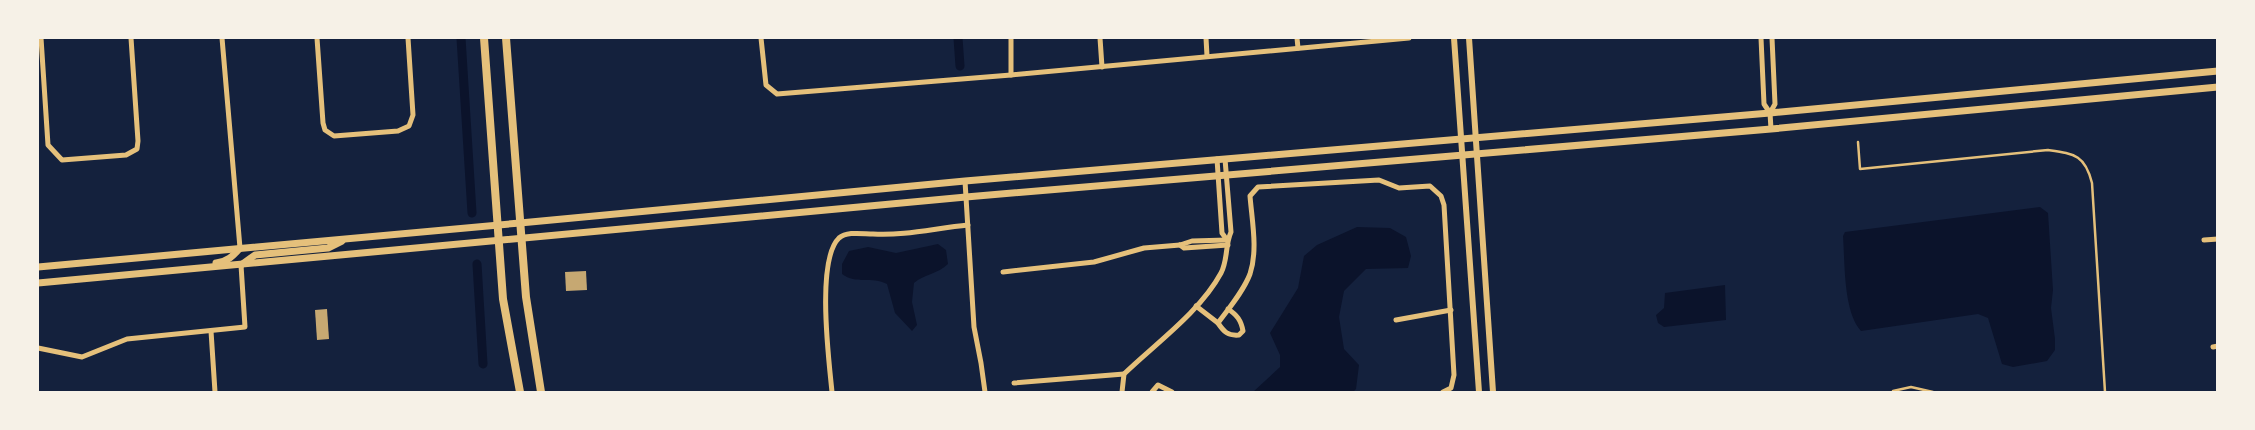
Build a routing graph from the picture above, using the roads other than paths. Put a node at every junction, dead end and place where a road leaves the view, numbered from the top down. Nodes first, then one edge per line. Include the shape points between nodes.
1 (41, 38) edge
2 (131, 38) edge
3 (222, 38) edge
4 (317, 38) edge
5 (408, 38) edge
6 (484, 38) edge
7 (506, 38) edge
8 (761, 38) edge
9 (1011, 38) edge
10 (1100, 38) edge
11 (1206, 38) edge
12 (1297, 38) edge
13 (1409, 38) edge
14 (1454, 38) edge
15 (1469, 38) edge
16 (1762, 38) edge
17 (1772, 38) edge
18 (1388, 39) edge
19 (1298, 48) junction
20 (1207, 56) junction
21 (1102, 66) junction
22 (2218, 71) edge
23 (1011, 75) junction
24 (2218, 87) edge
25 (1770, 113) junction
26 (1771, 129) junction
27 (1476, 139) junction
28 (1461, 140) junction
29 (1858, 142) dead end
30 (1476, 153) junction
31 (1462, 154) junction
32 (1225, 158) junction
33 (1217, 159) junction
34 (1226, 175) junction
35 (1218, 176) junction
36 (965, 181) junction
37 (966, 197) junction
38 (520, 224) junction
39 (498, 225) junction
40 (968, 225) junction
41 (346, 238) junction
42 (2218, 239) edge
43 (522, 240) junction
44 (2204, 240) dead end
45 (499, 241) junction
46 (1228, 243) junction
47 (240, 248) junction
48 (241, 265) junction
49 (38, 267) edge
50 (1004, 272) dead end
51 (92, 278) junction
52 (38, 283) edge
53 (1196, 306) junction
54 (1228, 309) junction
55 (1451, 310) junction
56 (1396, 320) dead end
57 (1218, 323) junction
58 (211, 331) junction
59 (38, 348) edge
60 (1124, 374) junction
61 (1014, 383) dead end
62 (1893, 390) dead end
63 (215, 392) edge
64 (520, 392) edge
65 (541, 392) edge
66 (832, 392) edge
67 (985, 392) edge
68 (1122, 392) edge
69 (1152, 392) edge
70 (1172, 392) edge
71 (1443, 392) edge
72 (1480, 392) edge
73 (1493, 392) edge
74 (1933, 392) edge
75 (2105, 392) edge

1 - 2 street via 48,145 62,160 126,156 137,149
3 - 47 street
4 - 5 street via 323,123 325,130 334,136 398,131 409,126 413,115
6 - 39 main road
7 - 38 main road
8 - 23 street via 766,85 776,94
9 - 23 street
10 - 21 street
11 - 20 street
12 - 19 street
13 - 18 street
14 - 28 street
15 - 27 street
16 - 25 street via 1764,104
17 - 25 street via 1775,104
18 - 19 street
19 - 20 street
20 - 21 street
21 - 23 street
22 - 25 main road
24 - 26 main road
25 - 26 street
25 - 27 main road
26 - 30 main road
27 - 28 main road
27 - 30 street
28 - 31 street
28 - 32 main road
29 - 75 lane via 1860,169 2048,150 2074,154 2088,169 2092,184
30 - 31 main road
30 - 73 street
31 - 34 main road
31 - 72 street
32 - 33 main road
32 - 34 street
33 - 35 street
33 - 36 main road
34 - 35 main road
34 - 46 street via 1231,232
35 - 37 main road
35 - 46 street via 1222,233
36 - 37 street
36 - 38 main road
37 - 40 street
37 - 43 main road
38 - 39 main road
38 - 43 main road
39 - 41 main road
39 - 45 main road
40 - 66 street via 892,235 851,233 839,238 829,258 825,285
40 - 67 street via 974,327
41 - 47 main road
41 - 48 main road via 328,248 255,255
42 - 44 street
43 - 45 main road
43 - 65 main road via 526,297
45 - 48 main road
45 - 64 main road via 503,299
46 - 50 street via 1192,241 1144,248 1094,262
46 - 53 street via 1221,273
47 - 49 main road
47 - 51 main road via 224,262 105,273
48 - 51 main road
48 - 58 street via 245,327
51 - 52 main road
53 - 57 street
53 - 60 street
54 - 55 street via 1250,274 1254,252 1250,196 1258,187 1379,180 1399,188 1430,186 1441,196
54 - 57 street
54 - 57 street via 1242,322 1243,330 1239,335 1231,336
55 - 56 street
55 - 71 street via 1454,375 1451,388
58 - 59 street via 127,339 82,357
58 - 63 street
60 - 61 street
60 - 68 street
62 - 74 lane via 1911,386
69 - 70 street via 1158,385

